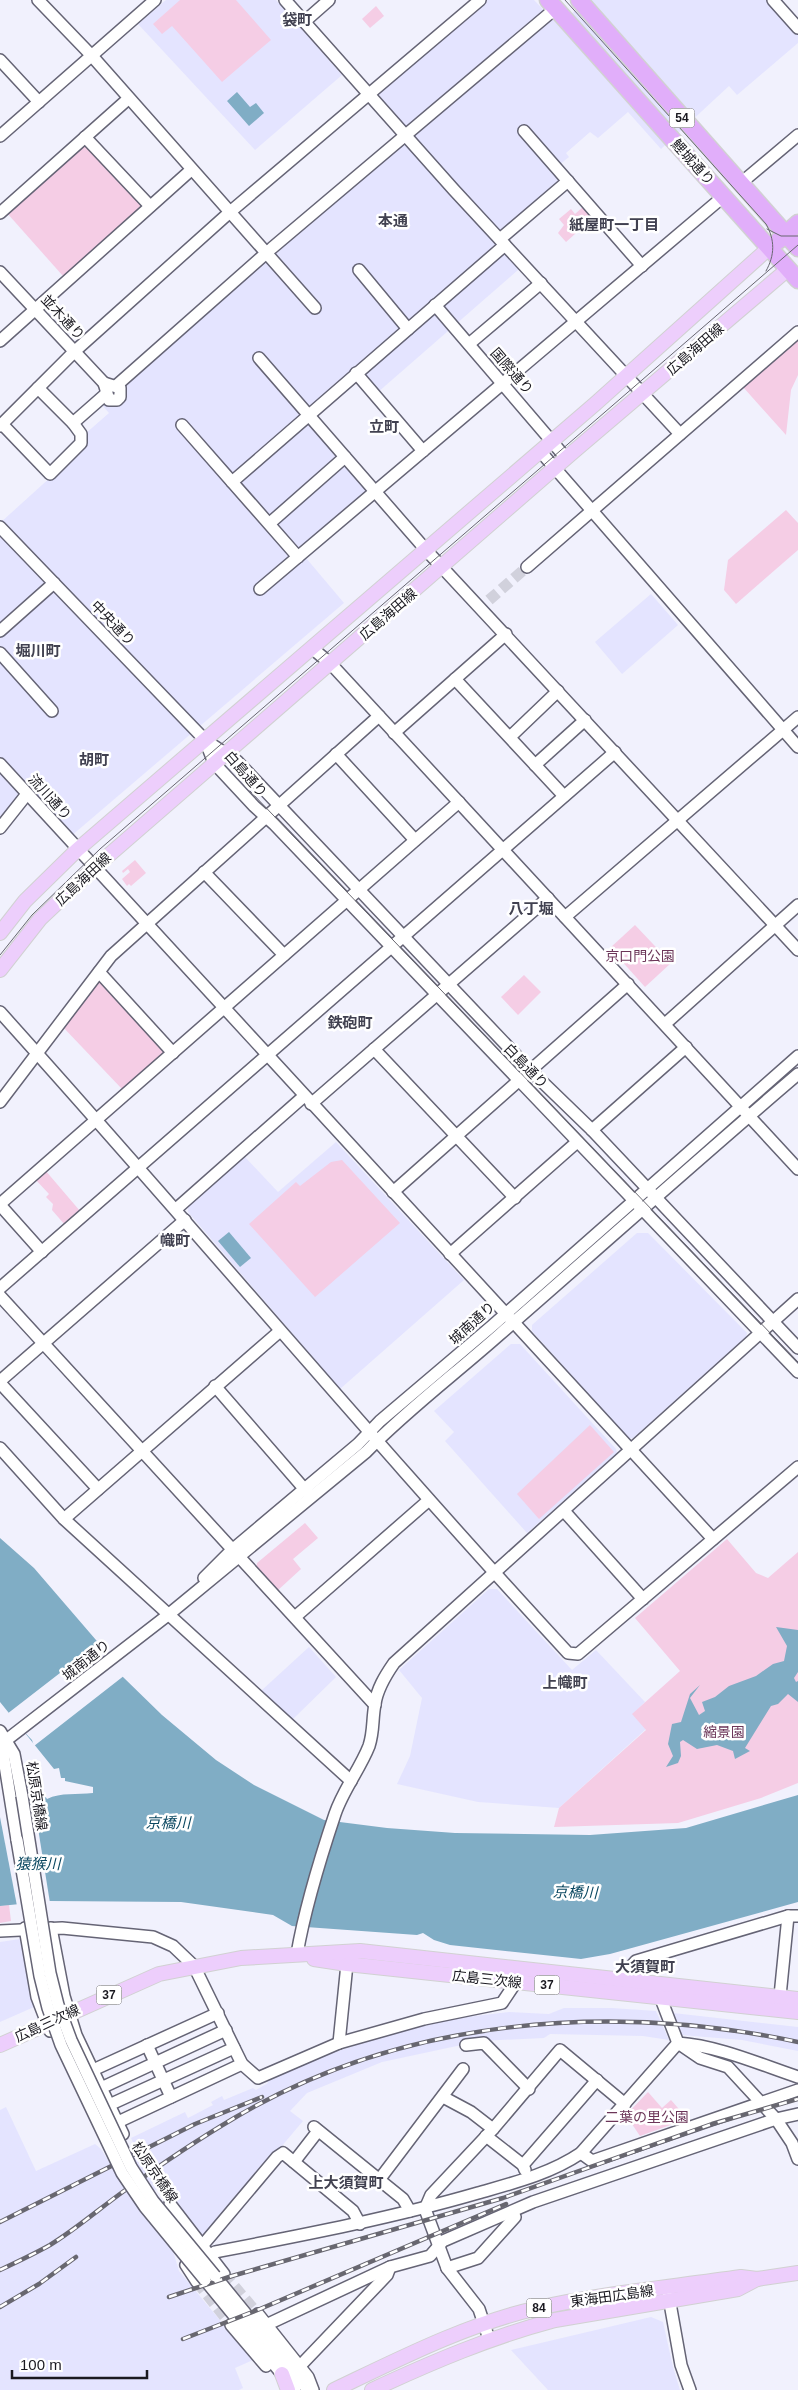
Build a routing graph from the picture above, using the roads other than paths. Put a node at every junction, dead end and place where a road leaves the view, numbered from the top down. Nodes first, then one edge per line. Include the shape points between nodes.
1 (38, 0) edge
2 (155, 0) edge
3 (285, 0) edge
4 (329, 0) edge
5 (480, 0) edge
6 (773, 0) edge
7 (582, 1) edge
8 (141, 4) edge
9 (552, 4) edge
10 (304, 22) junction
11 (798, 28) edge
12 (92, 56) junction
13 (0, 60) edge
14 (369, 94) junction
15 (128, 99) junction
16 (39, 102) junction
17 (524, 131) dead end
18 (798, 134) edge
19 (405, 135) junction
20 (0, 136) edge
21 (85, 137) junction
22 (191, 170) junction
23 (568, 181) junction
24 (741, 183) junction
25 (724, 196) junction
26 (150, 206) junction
27 (0, 212) edge
28 (230, 212) junction
29 (792, 229) edge
30 (502, 242) junction
31 (770, 247) junction
32 (798, 248) edge
33 (266, 253) junction
34 (642, 266) junction
35 (795, 269) edge
36 (358, 270) dead end
37 (0, 272) edge
38 (541, 283) junction
39 (435, 305) junction
40 (315, 308) dead end
41 (35, 310) junction
42 (576, 321) junction
43 (408, 329) junction
44 (798, 332) edge
45 (0, 341) edge
46 (469, 344) junction
47 (75, 351) junction
48 (259, 358) dead end
49 (356, 373) junction
50 (626, 375) junction
51 (503, 384) junction
52 (117, 385) junction
53 (38, 388) junction
54 (105, 388) junction
55 (643, 393) junction
56 (308, 414) junction
57 (73, 424) junction
58 (1, 425) edge
59 (182, 425) dead end
60 (680, 434) junction
61 (552, 441) junction
62 (423, 451) junction
63 (540, 451) junction
64 (345, 456) junction
65 (566, 458) junction
66 (555, 468) junction
67 (232, 482) junction
68 (375, 492) junction
69 (592, 511) junction
70 (270, 523) junction
71 (0, 527) edge
72 (426, 550) junction
73 (298, 556) junction
74 (443, 566) junction
75 (526, 567) tunnel mouth
76 (54, 583) junction
77 (260, 589) dead end
78 (0, 630) edge
79 (506, 634) junction
80 (313, 649) junction
81 (0, 653) edge
82 (331, 664) junction
83 (455, 679) junction
84 (558, 691) junction
85 (52, 711) dead end
86 (379, 716) junction
87 (798, 717) edge
88 (585, 720) junction
89 (783, 730) junction
90 (394, 733) junction
91 (510, 737) junction
92 (205, 740) junction
93 (798, 747) edge
94 (615, 752) junction
95 (227, 753) junction
96 (336, 754) junction
97 (214, 763) junction
98 (0, 764) edge
99 (535, 765) junction
100 (27, 794) junction
101 (564, 796) junction
102 (459, 802) junction
103 (278, 806) junction
104 (266, 817) junction
105 (679, 820) junction
106 (0, 828) edge
107 (416, 840) junction
108 (77, 850) junction
109 (504, 850) junction
110 (94, 868) junction
111 (204, 872) junction
112 (358, 890) junction
113 (548, 898) junction
114 (346, 900) junction
115 (798, 905) edge
116 (565, 917) junction
117 (145, 924) junction
118 (775, 925) junction
119 (0, 933) edge
120 (404, 937) junction
121 (392, 948) junction
122 (798, 950) edge
123 (284, 955) junction
124 (0, 970) edge
125 (99, 972) junction
126 (449, 984) junction
127 (628, 984) junction
128 (437, 994) junction
129 (222, 1008) junction
130 (0, 1012) edge
131 (665, 1024) junction
132 (686, 1047) junction
133 (374, 1049) junction
134 (173, 1052) junction
135 (37, 1054) junction
136 (798, 1056) edge
137 (267, 1057) junction
138 (531, 1071) junction
139 (798, 1074) edge
140 (520, 1081) junction
141 (307, 1101) junction
142 (0, 1102) edge
143 (742, 1106) junction
144 (750, 1115) junction
145 (96, 1119) junction
146 (592, 1130) junction
147 (458, 1136) junction
148 (577, 1142) junction
149 (139, 1167) junction
150 (798, 1169) edge
151 (393, 1192) junction
152 (651, 1192) junction
153 (515, 1198) junction
154 (0, 1204) edge
155 (637, 1206) junction
156 (176, 1209) junction
157 (185, 1220) junction
158 (42, 1252) junction
159 (450, 1254) junction
160 (0, 1288) edge
161 (0, 1296) edge
162 (798, 1299) edge
163 (505, 1314) junction
164 (514, 1322) junction
165 (773, 1322) junction
166 (280, 1331) junction
167 (762, 1333) junction
168 (43, 1343) junction
169 (798, 1348) edge
170 (798, 1372) edge
171 (0, 1382) edge
172 (215, 1386) junction
173 (373, 1437) junction
174 (0, 1448) edge
175 (630, 1450) junction
176 (141, 1452) junction
177 (798, 1466) edge
178 (304, 1488) junction
179 (98, 1489) junction
180 (312, 1497) junction
181 (429, 1500) junction
182 (564, 1511) junction
183 (64, 1519) junction
184 (713, 1540) junction
185 (235, 1553) junction
186 (494, 1573) junction
187 (643, 1598) junction
188 (168, 1615) junction
189 (295, 1617) junction
190 (375, 1705) junction
191 (2, 1739) edge
192 (351, 1781) junction
193 (793, 1916) edge
194 (24, 1928) junction
195 (51, 1928) junction
196 (0, 1931) edge
197 (297, 1954) junction
198 (347, 1964) junction
199 (194, 1966) junction
200 (620, 1980) junction
201 (516, 1982) junction
202 (655, 1983) junction
203 (660, 1996) junction
204 (798, 1998) edge
205 (779, 2003) junction
206 (798, 2012) edge
207 (69, 2013) junction
208 (218, 2013) junction
209 (47, 2024) junction
210 (226, 2030) junction
211 (339, 2043) junction
212 (678, 2043) junction
213 (0, 2045) edge
214 (147, 2045) junction
215 (466, 2045) dead end
216 (234, 2048) junction
217 (155, 2063) junction
218 (242, 2064) junction
219 (93, 2070) junction
220 (463, 2070) dead end
221 (798, 2077) edge
222 (163, 2079) junction
223 (597, 2080) junction
224 (101, 2088) junction
225 (528, 2089) junction
226 (798, 2090) edge
227 (171, 2097) junction
228 (443, 2097) junction
229 (760, 2102) junction
230 (625, 2104) junction
231 (109, 2105) junction
232 (798, 2114) edge
233 (776, 2119) junction
234 (117, 2122) junction
235 (489, 2133) junction
236 (581, 2153) junction
237 (798, 2158) edge
238 (294, 2162) junction
239 (523, 2165) junction
240 (528, 2179) junction
241 (380, 2180) junction
242 (170, 2204) dead end
243 (425, 2208) junction
244 (410, 2211) junction
245 (513, 2212) junction
246 (360, 2224) junction
247 (202, 2247) junction
248 (438, 2248) junction
249 (210, 2257) junction
250 (390, 2267) junction
251 (446, 2268) junction
252 (798, 2273) edge
253 (224, 2274) tunnel mouth
254 (757, 2279) junction
255 (197, 2282) tunnel mouth
256 (667, 2288) junction
257 (670, 2302) junction
258 (258, 2314) tunnel mouth
259 (484, 2324) junction
260 (231, 2325) tunnel mouth
261 (266, 2325) junction
262 (489, 2339) junction
263 (292, 2371) junction
264 (287, 2390) edge
265 (295, 2390) edge
266 (308, 2390) edge
267 (313, 2390) edge
268 (334, 2390) edge
269 (372, 2390) edge
270 (690, 2390) edge

1 - 12 street
2 - 8 street
3 - 10 street
4 - 10 street
5 - 14 street
6 - 11 street
7 - 24 highway, 鯉城通り / 54
8 - 12 street
9 - 19 street
9 - 25 highway, 鯉城通り / 54
10 - 14 street
12 - 15 street
12 - 16 street
13 - 16 street
14 - 19 street
14 - 28 street
15 - 21 street
15 - 22 street
16 - 20 street
17 - 23 street
18 - 24 street
19 - 30 street
19 - 33 street
21 - 26 street
21 - 27 street
22 - 26 street
22 - 28 street
23 - 30 street
23 - 34 street
24 - 29 highway, 鯉城通り / 54
25 - 31 highway, 鯉城通り / 54
25 - 34 street
26 - 41 street
28 - 33 street
28 - 47 street
29 - 31 highway
29 - 32 highway, 鯉城通り / 54
30 - 38 street
30 - 39 street
31 - 35 highway, 鯉城通り / 54
31 - 50 main road, 広島海田線
33 - 40 street
33 - 52 street
34 - 42 street
35 - 55 main road, 広島海田線
36 - 43 street
37 - 41 street, 並木通り
38 - 42 street
38 - 46 street
39 - 43 street
39 - 46 street, 国際通り
41 - 45 street
41 - 47 street, 並木通り
42 - 50 street
42 - 51 street
43 - 49 street
44 - 60 street
46 - 51 street, 国際通り
47 - 53 street
47 - 54 street, 並木通り
48 - 56 street
49 - 56 street
49 - 62 street
50 - 55 street
50 - 61 main road, 広島海田線
51 - 61 street, 国際通り
51 - 62 street
52 - 54 street
52 - 54 street via 122,392 117,400 109,400
53 - 57 street
53 - 58 street
54 - 57 street
55 - 60 street
55 - 65 main road, 広島海田線
56 - 64 street
56 - 67 street
57 - 58 street via 81,434 80,443 50,474
59 - 67 street
60 - 69 street
61 - 63 main road, 広島海田線
61 - 65 street, 国際通り
62 - 68 street
63 - 66 street
63 - 72 main road, 広島海田線
64 - 68 street
64 - 70 street
65 - 66 main road, 広島海田線
66 - 69 street
66 - 74 main road, 広島海田線
67 - 70 street
68 - 72 street
68 - 73 street
69 - 75 street
69 - 89 street
70 - 73 street
71 - 76 street, 中央通り
72 - 74 street
72 - 80 main road, 広島海田線
73 - 77 street
74 - 79 street via 485,604
74 - 82 main road, 広島海田線
76 - 78 street
76 - 92 street, 中央通り
79 - 83 street
79 - 84 street
80 - 82 street
80 - 92 main road, 広島海田線
81 - 85 street
82 - 86 street
82 - 95 main road, 広島海田線
83 - 90 street
83 - 91 street
84 - 88 street
84 - 91 street
86 - 90 street
86 - 96 street
87 - 89 street
88 - 94 street
88 - 99 street
89 - 93 street
89 - 105 street
90 - 102 street
91 - 99 street
92 - 95 street, 白島通り
92 - 97 street, 白島通り
92 - 108 main road, 広島海田線
94 - 101 street
94 - 105 street
95 - 97 main road, 広島海田線
95 - 103 street, 白島通り
96 - 103 street
96 - 107 street
97 - 104 street, 白島通り
97 - 110 main road, 広島海田線
98 - 100 street, 流川通り
99 - 101 street
100 - 106 street
100 - 108 street, 流川通り
101 - 109 street
102 - 107 street
102 - 109 street
103 - 104 street
103 - 112 street, 白島通り
104 - 111 street
104 - 114 street, 白島通り
105 - 116 street
105 - 118 street
107 - 112 street
108 - 110 street, 流川通り
108 - 119 main road, 広島海田線 via 40,885
109 - 113 street
109 - 120 street
110 - 117 street, 流川通り
110 - 124 main road, 広島海田線 via 40,919
111 - 117 street
111 - 123 street
112 - 114 street
112 - 120 street, 白島通り
113 - 116 street
113 - 126 street
114 - 121 street, 白島通り
114 - 123 street
115 - 118 street
116 - 127 street
117 - 125 street
117 - 129 street, 流川通り
118 - 122 street
118 - 131 street
120 - 121 street
120 - 126 street, 白島通り
121 - 128 street, 白島通り
121 - 137 street
123 - 129 street
125 - 134 street
125 - 135 street
126 - 128 street
126 - 138 street, 白島通り
127 - 131 street
127 - 138 street
128 - 133 street
128 - 140 street, 白島通り
129 - 134 street
129 - 137 street, 流川通り
130 - 135 street
131 - 132 street
132 - 143 street
132 - 146 street
133 - 141 street
133 - 147 street
134 - 145 street
135 - 142 street
135 - 145 street
136 - 143 street, 城南通り
137 - 141 street, 流川通り
137 - 149 street
138 - 140 street
138 - 146 street, 白島通り
139 - 144 street, 城南通り
140 - 147 street
140 - 148 street, 白島通り
141 - 151 street, 流川通り
141 - 156 street
143 - 144 street
143 - 152 street, 城南通り
144 - 150 street
144 - 152 street, 城南通り
145 - 149 street
145 - 154 street
146 - 152 street, 白島通り
147 - 151 street
147 - 153 street
148 - 153 street
148 - 155 street, 白島通り
149 - 156 street
149 - 158 street
151 - 159 street, 流川通り
152 - 155 street, 城南通り
152 - 165 street, 白島通り
153 - 159 street
154 - 158 street
155 - 163 street, 城南通り
155 - 164 street, 城南通り
155 - 167 street, 白島通り
156 - 157 street
157 - 166 street
157 - 168 street
158 - 160 street
159 - 163 street, 流川通り
161 - 168 street
162 - 165 street
163 - 164 street, 流川通り
163 - 173 street, 城南通り
164 - 173 street, 城南通り
164 - 175 street, 流川通り
165 - 167 street
165 - 169 street, 白島通り
166 - 172 street
166 - 173 street
167 - 170 street, 白島通り
167 - 175 street
168 - 171 street
168 - 176 street
171 - 179 street
172 - 176 street
172 - 178 street
173 - 178 street, 城南通り
173 - 180 street, 城南通り
173 - 181 street
174 - 183 street
175 - 182 street
175 - 184 street, 流川通り
176 - 179 street
176 - 185 street
177 - 184 street
178 - 180 street
178 - 185 street, 城南通り
179 - 183 street
180 - 185 street, 城南通り
181 - 186 street
181 - 189 street
182 - 186 street
182 - 187 street
183 - 188 street
184 - 187 street
185 - 188 street, 城南通り
185 - 189 street
186 - 187 street via 568,1653 578,1654
186 - 190 street via 394,1663 384,1677
188 - 191 street, 城南通り via 22,1729
188 - 192 street
189 - 190 street
190 - 192 street via 372,1735
191 - 263 street, 松原京橋線, bridge via 14,1754 16,1796 55,1993 71,2040 118,2143 153,2200
192 - 197 street via 334,1819
193 - 200 street via 636,1960
193 - 205 street
194 - 195 street
194 - 196 street
194 - 209 street via 37,1996
195 - 199 street via 153,1938 173,1946
195 - 207 street
197 - 198 main road, 広島三次線 / 37
197 - 199 main road, 広島三次線 / 37
197 - 200 main road, 広島三次線 / 37 via 360,1951
198 - 201 main road, 広島三次線 / 37
198 - 211 street
199 - 207 main road, 広島三次線 / 37 via 134,1984
199 - 208 street
200 - 202 main road, 広島三次線 / 37
201 - 203 main road, 広島三次線 / 37
201 - 211 street via 502,2003 424,2019
202 - 203 street
202 - 205 main road, 広島三次線 / 37
203 - 205 main road, 広島三次線 / 37
203 - 212 street
204 - 205 main road, 広島三次線 / 37
205 - 206 main road, 広島三次線 / 37
207 - 209 main road, 広島三次線 / 37
207 - 219 street
208 - 210 street
208 - 214 street
209 - 213 main road, 広島三次線 / 37
209 - 234 street via 102,2144 122,2134
210 - 216 street
210 - 217 street
211 - 218 street via 258,2078
212 - 221 street via 732,2054
212 - 229 street via 700,2058 728,2067
212 - 230 street
214 - 217 street
214 - 219 street
215 - 225 street via 484,2043
216 - 218 street
216 - 222 street
217 - 222 street
217 - 224 street
218 - 227 street
219 - 224 street
220 - 228 street
222 - 227 street
222 - 231 street
223 - 225 street via 560,2050
223 - 230 street
223 - 239 street
224 - 231 street
225 - 235 street
226 - 229 street
227 - 234 street
228 - 235 street via 471,2112
228 - 241 street
229 - 233 street
229 - 236 street via 592,2161
230 - 236 street
231 - 234 street
232 - 233 street
233 - 237 street
233 - 245 street via 533,2202
235 - 239 street
235 - 243 street via 431,2195
236 - 240 street via 566,2164
238 - 241 street via 316,2129
238 - 246 street via 353,2211
238 - 247 street via 283,2153 277,2156
239 - 240 street
240 - 243 street
241 - 244 street via 403,2199
242 - 247 street
243 - 244 street
243 - 248 street
244 - 246 street
245 - 248 street via 443,2241
245 - 251 street via 515,2217 480,2255
246 - 249 street via 215,2252
247 - 249 street
247 - 255 street via 186,2265
248 - 250 street via 430,2256
248 - 251 street
249 - 253 street
250 - 261 street
250 - 263 street via 387,2275
251 - 259 street via 479,2309
252 - 254 main road, 東海田広島線 / 84
254 - 256 main road, 東海田広島線 / 84 via 740,2277
254 - 257 main road, 東海田広島線 / 84 via 738,2289
256 - 257 street
256 - 259 main road, 東海田広島線 / 84 via 571,2301
257 - 262 main road, 東海田広島線 / 84 via 555,2320
257 - 270 street via 681,2365
258 - 261 street
259 - 262 street
259 - 268 main road, 東海田広島線 / 84
260 - 264 street
261 - 263 street
262 - 269 main road, 東海田広島線 / 84
263 - 264 main road
263 - 265 street, 松原京橋線
263 - 266 street, 松原京橋線
263 - 267 street via 308,2377

